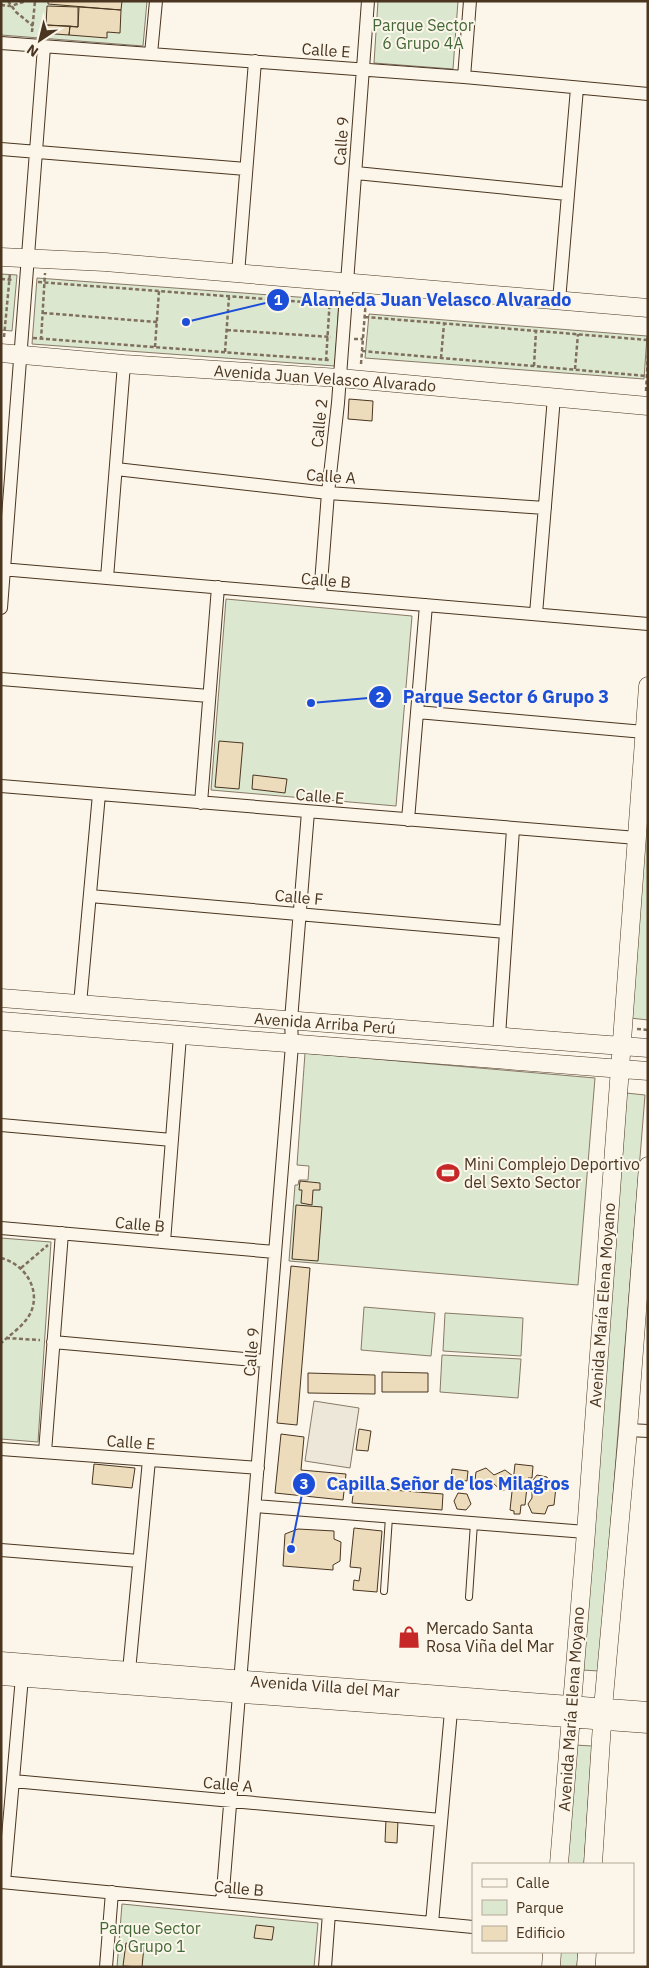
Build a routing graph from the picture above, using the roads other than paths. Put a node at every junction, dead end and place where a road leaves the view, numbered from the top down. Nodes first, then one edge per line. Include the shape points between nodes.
1 (156, 1) edge
2 (368, 1) edge
3 (470, 1) edge
4 (1, 44) edge
5 (44, 47) junction
6 (152, 54) junction
7 (255, 61) junction
8 (362, 69) junction
9 (464, 77) junction
10 (577, 88) junction
11 (648, 94) edge
12 (1, 150) edge
13 (36, 152) junction
14 (246, 169) junction
15 (356, 173) junction
16 (567, 194) junction
17 (13, 258) edge
18 (238, 274) junction
19 (339, 282) junction
20 (558, 301) junction
21 (648, 308) edge
22 (8, 354) edge
23 (124, 364) junction
24 (332, 378) junction
25 (554, 397) junction
26 (646, 406) edge
27 (116, 469) junction
28 (328, 493) junction
29 (545, 508) junction
30 (3, 569) edge
31 (107, 578) junction
32 (218, 587) junction
33 (320, 596) junction
34 (426, 605) junction
35 (1, 608) edge
36 (536, 614) junction
37 (648, 624) edge
38 (1, 679) edge
39 (648, 686) edge
40 (209, 696) junction
41 (417, 712) junction
42 (644, 732) junction
43 (1, 786) edge
44 (99, 794) junction
45 (201, 803) junction
46 (308, 812) junction
47 (408, 820) junction
48 (513, 828) junction
49 (637, 838) junction
50 (90, 896) junction
51 (300, 914) junction
52 (506, 932) junction
53 (1, 998) edge
54 (80, 1004) junction
55 (291, 1020) junction
56 (1, 1021) edge
57 (180, 1036) junction
58 (500, 1036) junction
59 (292, 1045) junction
60 (621, 1045) junction
61 (648, 1048) edge
62 (620, 1069) junction
63 (648, 1071) edge
64 (1, 1125) edge
65 (172, 1140) junction
66 (648, 1166) edge
67 (1, 1228) edge
68 (62, 1233) junction
69 (164, 1242) junction
70 (275, 1252) junction
71 (53, 1341) junction
72 (266, 1361) junction
73 (628, 1430) junction
74 (648, 1431) edge
75 (1, 1449) edge
76 (45, 1452) junction
77 (149, 1460) junction
78 (258, 1468) junction
79 (254, 1506) junction
80 (389, 1517) junction
81 (474, 1523) junction
82 (586, 1532) junction
83 (1, 1550) edge
84 (139, 1561) junction
85 (384, 1591) dead end
86 (469, 1597) dead end
87 (1, 1661) edge
88 (129, 1671) junction
89 (1, 1676) edge
90 (22, 1677) junction
91 (240, 1687) junction
92 (451, 1711) junction
93 (648, 1711) edge
94 (571, 1712) junction
95 (602, 1714) junction
96 (648, 1724) edge
97 (13, 1781) junction
98 (230, 1801) junction
99 (441, 1820) junction
100 (559, 1863) edge
101 (593, 1863) edge
102 (2, 1882) edge
103 (112, 1892) junction
104 (222, 1903) junction
105 (330, 1913) junction
106 (432, 1923) junction
107 (472, 1926) edge
108 (552, 1953) edge
109 (587, 1953) edge
110 (106, 1967) edge
111 (325, 1967) edge
112 (551, 1967) edge
113 (586, 1967) edge

1 - 6 street
2 - 8 street, Calle 9
3 - 9 street
4 - 5 street, Calle E
5 - 6 street, Calle E
5 - 13 street
6 - 7 street, Calle E
7 - 8 street, Calle E
7 - 14 street
8 - 9 street, Calle E
8 - 15 street, Calle 9
9 - 10 street, Calle E
10 - 11 street, Calle E
10 - 16 street
12 - 13 street
13 - 14 street
13 - 17 street
14 - 18 street
15 - 16 street
15 - 19 street, Calle 9
16 - 20 street
17 - 18 street via 105,262
17 - 22 street via 26,281 22,337
18 - 19 street
19 - 20 street
19 - 24 street, Calle 2 via 346,305 341,361
20 - 21 street
22 - 23 street, Avenida Juan Velasco Alvarado
22 - 30 street
23 - 24 street, Avenida Juan Velasco Alvarado
23 - 27 street
24 - 25 street, Avenida Juan Velasco Alvarado
24 - 28 street, Calle 2
25 - 26 street, Avenida Juan Velasco Alvarado
25 - 29 street
27 - 28 street, Calle A
27 - 31 street
28 - 29 street, Calle A
28 - 33 street, Calle 2
29 - 36 street
30 - 31 street, Calle B
30 - 35 street
31 - 32 street, Calle B
32 - 33 street, Calle B
32 - 40 street
33 - 34 street, Calle B
34 - 36 street, Calle B
34 - 41 street
36 - 37 street, Calle B
38 - 40 street
39 - 42 street, Avenida María Elena Moyano
40 - 45 street
41 - 42 street
41 - 47 street
42 - 49 street, Avenida María Elena Moyano
43 - 44 street, Calle E
44 - 45 street, Calle E
44 - 50 street
45 - 46 street, Calle E
46 - 47 street, Calle E
46 - 51 street, Calle 9
47 - 48 street, Calle E
48 - 49 street, Calle E
48 - 52 street
49 - 60 street, Avenida María Elena Moyano
50 - 51 street, Calle F
50 - 54 street
51 - 52 street, Calle F
51 - 55 street, Calle 9
52 - 58 street
53 - 54 street, Avenida Arriba Perú
54 - 55 street, Avenida Arriba Perú
55 - 58 street, Avenida Arriba Perú
55 - 59 street, Calle 9
56 - 57 street, Avenida Arriba Perú
57 - 59 street, Avenida Arriba Perú
57 - 65 street
58 - 60 street, Avenida Arriba Perú
59 - 62 street, Avenida Arriba Perú
59 - 70 street, Calle 9
60 - 61 street, Avenida Arriba Perú
60 - 62 street, Avenida María Elena Moyano
62 - 63 street, Avenida Arriba Perú
62 - 82 street, Avenida María Elena Moyano
64 - 65 street
65 - 69 street
66 - 73 street, Avenida María Elena Moyano
67 - 68 street, Calle B
68 - 69 street, Calle B
68 - 71 street
69 - 70 street, Calle B
70 - 72 street, Calle 9
71 - 72 street
71 - 76 street
72 - 78 street, Calle 9
73 - 74 street
73 - 95 street, Avenida María Elena Moyano
75 - 76 street, Calle E
76 - 77 street, Calle E
77 - 78 street, Calle E
77 - 84 street
78 - 79 street, Calle 9
79 - 80 street
79 - 91 street, Calle 9
80 - 81 street
80 - 85 lane
81 - 82 street
81 - 86 lane
82 - 94 street, Avenida María Elena Moyano
83 - 84 street
84 - 88 street
87 - 88 street, Avenida Villa del Mar
88 - 91 street, Avenida Villa del Mar
89 - 90 street, Avenida Villa del Mar
90 - 91 street, Avenida Villa del Mar
90 - 97 street
91 - 92 street, Avenida Villa del Mar
91 - 94 street, Avenida Villa del Mar
91 - 98 street
92 - 94 street, Avenida Villa del Mar
92 - 99 street
93 - 95 street, Avenida Villa del Mar
94 - 95 street, Avenida Villa del Mar
94 - 100 street, Avenida María Elena Moyano
95 - 96 street, Avenida Villa del Mar
95 - 101 street, Avenida María Elena Moyano
97 - 98 street, Calle A
97 - 102 street
98 - 99 street, Calle A
98 - 104 street
99 - 106 street
102 - 103 street, Calle B
103 - 104 street, Calle B
103 - 110 street
104 - 105 street, Calle B
105 - 106 street, Calle B
105 - 111 street
106 - 107 street, Calle B
108 - 112 street
109 - 113 street

